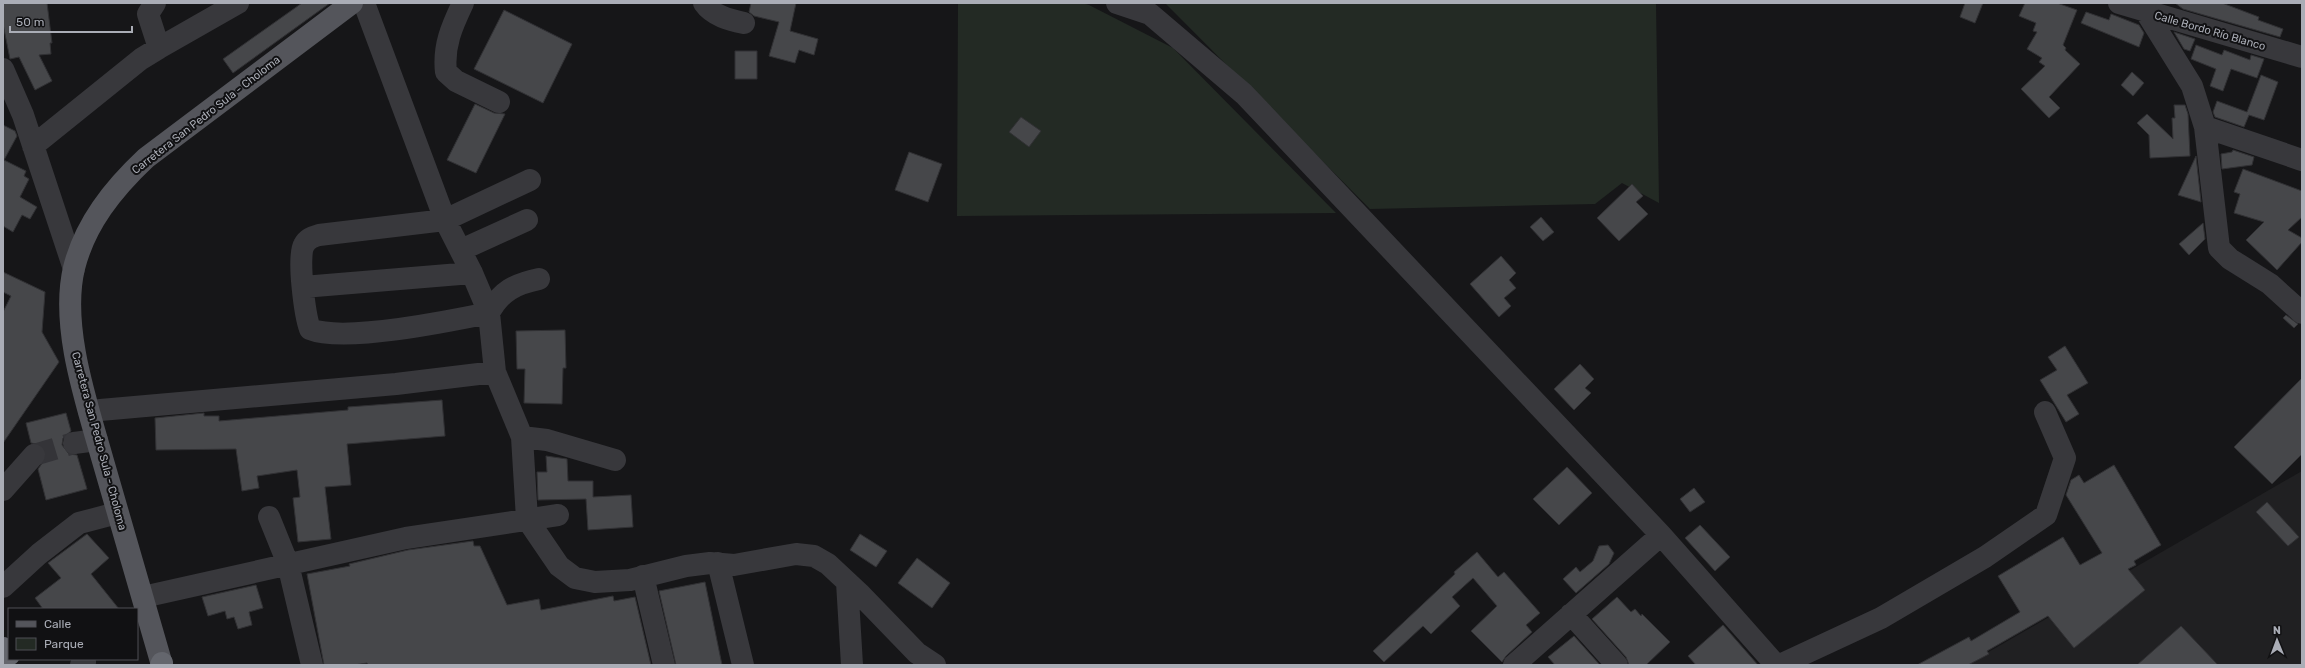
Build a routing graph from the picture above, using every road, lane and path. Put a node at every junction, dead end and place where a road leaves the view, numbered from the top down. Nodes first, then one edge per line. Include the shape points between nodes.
1 (155, 3) edge
2 (238, 3) edge
3 (352, 3) edge
4 (364, 3) edge
5 (463, 3) edge
6 (704, 3) edge
7 (1117, 3) edge
8 (2119, 3) edge
9 (204, 11) edge
10 (2146, 12) junction
11 (744, 23) dead end
12 (159, 48) junction
13 (2302, 56) edge
14 (3, 68) edge
15 (500, 102) dead end
16 (2204, 127) junction
17 (34, 146) junction
18 (2302, 160) edge
19 (530, 180) dead end
20 (445, 220) junction
21 (527, 220) dead end
22 (461, 250) junction
23 (74, 269) junction
24 (472, 273) junction
25 (539, 279) dead end
26 (303, 287) junction
27 (489, 313) junction
28 (2302, 313) edge
29 (495, 372) junction
30 (89, 411) junction
31 (2045, 412) dead end
32 (522, 437) junction
33 (97, 440) junction
34 (74, 443) tunnel mouth
35 (34, 455) tunnel mouth
36 (615, 460) dead end
37 (3, 490) edge
38 (117, 513) junction
39 (558, 515) dead end
40 (269, 517) dead end
41 (527, 519) junction
42 (1661, 535) junction
43 (718, 563) junction
44 (288, 564) junction
45 (643, 576) junction
46 (847, 582) junction
47 (3, 587) edge
48 (143, 612) edge
49 (1571, 614) junction
50 (162, 664) edge
51 (312, 665) edge
52 (664, 665) edge
53 (743, 665) edge
54 (852, 665) edge
55 (935, 665) edge
56 (1514, 665) edge
57 (1617, 665) edge
58 (1776, 665) edge
59 (1780, 665) edge

1 - 12 street via 148,14
2 - 9 street
3 - 23 main road, Carretera San Pedro Sula - Choloma via 133,170 118,185 91,223 82,241
4 - 20 street
5 - 15 street via 449,32 445,58 446,72 456,81
6 - 11 street via 728,20
7 - 42 street via 1150,14 1244,94
8 - 10 street, Calle Bordo Río Blanco
9 - 12 street
10 - 13 street, Calle Bordo Río Blanco
10 - 16 street via 2192,86
12 - 17 street via 140,59
14 - 17 street
16 - 18 street
16 - 28 street via 2219,248 2230,259 2270,284
17 - 23 street
19 - 20 street
20 - 22 street
20 - 26 street via 310,238 303,246 301,257
21 - 22 street
22 - 24 street
23 - 30 main road, Carretera San Pedro Sula - Choloma via 71,300 74,343
24 - 26 street
24 - 27 street
25 - 27 street via 512,286 496,300
26 - 27 street via 305,318 310,329 319,333 361,332 430,324
27 - 29 street
29 - 30 street via 396,384
29 - 32 street
30 - 33 main road, Carretera San Pedro Sula - Choloma
31 - 59 street via 2065,458 2046,515 1985,557 1881,618
32 - 36 street via 547,440
32 - 41 street
33 - 34 street
33 - 38 main road, Carretera San Pedro Sula - Choloma
35 - 37 street
38 - 47 street via 79,523 38,554
38 - 48 main road, Carretera San Pedro Sula - Choloma
39 - 41 street
40 - 44 street
41 - 44 street via 406,538
41 - 45 street via 559,566 575,578 595,582 630,580
42 - 49 street
42 - 58 street
43 - 45 street via 686,566
43 - 46 street via 734,565 796,554 814,556 828,564
43 - 53 street
44 - 48 street
44 - 51 street
45 - 52 street
46 - 54 street
46 - 55 street via 917,653
48 - 50 main road, Carretera San Pedro Sula - Choloma
49 - 56 street
49 - 57 street

